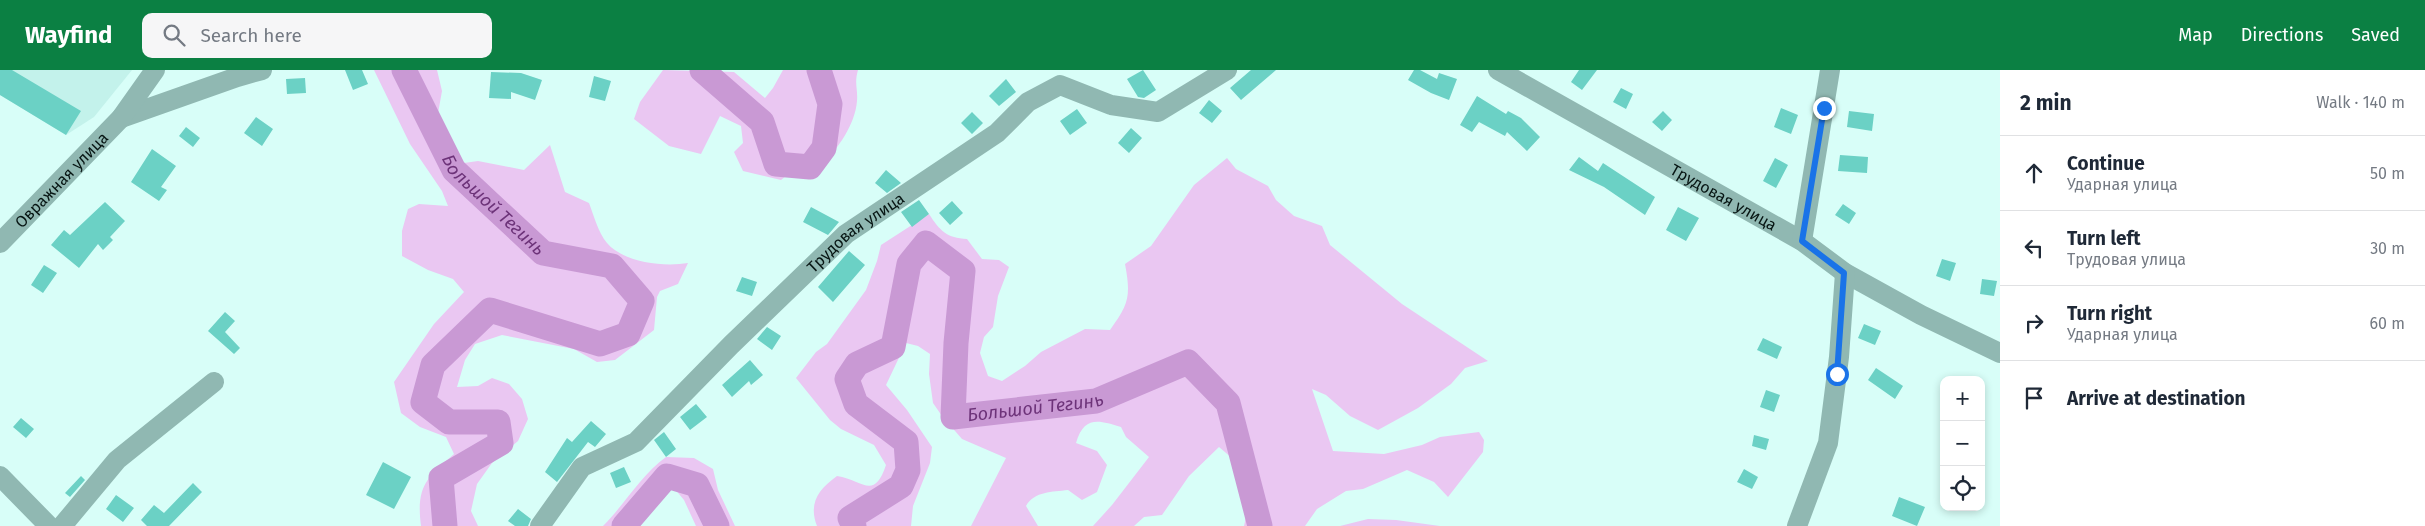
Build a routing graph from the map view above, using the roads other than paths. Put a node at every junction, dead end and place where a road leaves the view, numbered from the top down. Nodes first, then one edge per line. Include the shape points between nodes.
1 (155, 70) edge
2 (262, 70) edge
3 (1227, 70) edge
4 (1498, 70) edge
5 (1830, 70) edge
6 (121, 118) junction
7 (1802, 241) junction
8 (0, 243) edge
9 (1844, 273) junction
10 (2000, 354) edge
11 (214, 382) dead end
12 (0, 476) edge
13 (49, 526) edge
14 (62, 526) edge
15 (540, 526) edge
16 (1797, 526) edge

1 - 6 street, Овражная улица
2 - 6 street, Овражная улица
3 - 15 street, Трудовая улица via 1158,112 1110,105 1060,85 1028,102 997,133 846,234 730,345 636,442 582,467
4 - 7 street, Трудовая улица
5 - 7 street
6 - 8 street, Овражная улица
7 - 9 street, Трудовая улица
9 - 10 street, Трудовая улица
9 - 16 street via 1839,357 1828,443
11 - 14 street via 117,460
12 - 13 street

